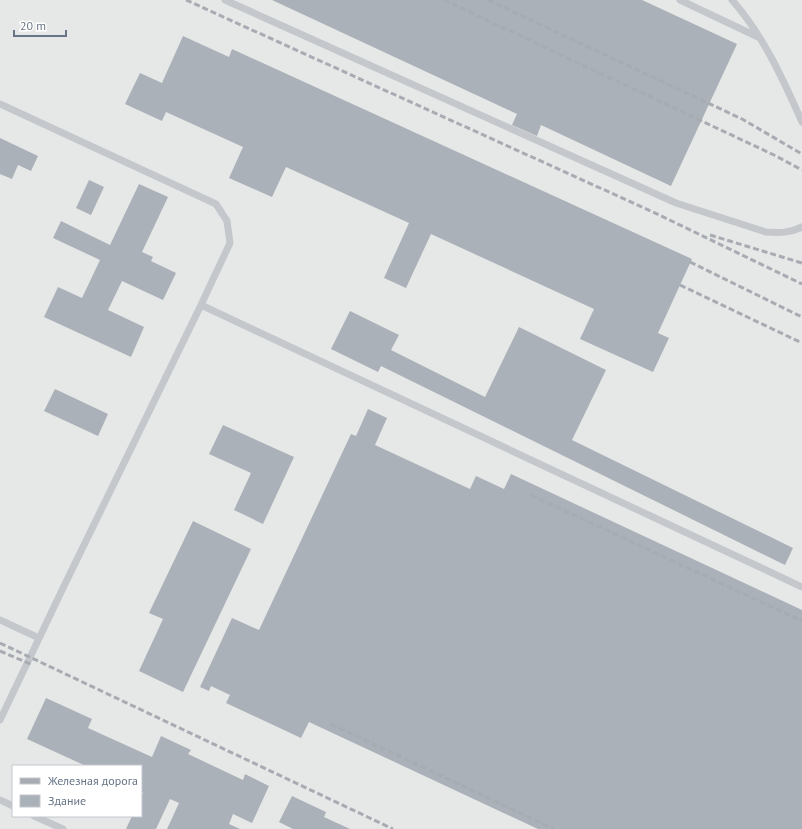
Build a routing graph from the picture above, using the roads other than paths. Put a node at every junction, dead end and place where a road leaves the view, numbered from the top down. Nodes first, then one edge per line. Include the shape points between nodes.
1 (224, 0) edge
2 (680, 0) edge
3 (732, 0) edge
4 (758, 37) junction
5 (0, 104) edge
6 (802, 122) edge
7 (802, 228) edge
8 (202, 305) junction
9 (802, 588) edge
10 (0, 620) edge
11 (39, 638) junction
12 (0, 720) edge
13 (0, 800) edge
14 (12, 806) edge
15 (36, 817) edge
16 (63, 829) edge

1 - 7 lane via 676,203 766,232 780,234
2 - 4 lane
3 - 4 lane
4 - 6 lane via 783,79
5 - 8 lane via 216,204 227,221 230,243
8 - 9 lane
8 - 11 lane
10 - 11 lane
11 - 12 lane
13 - 14 lane
15 - 16 lane

